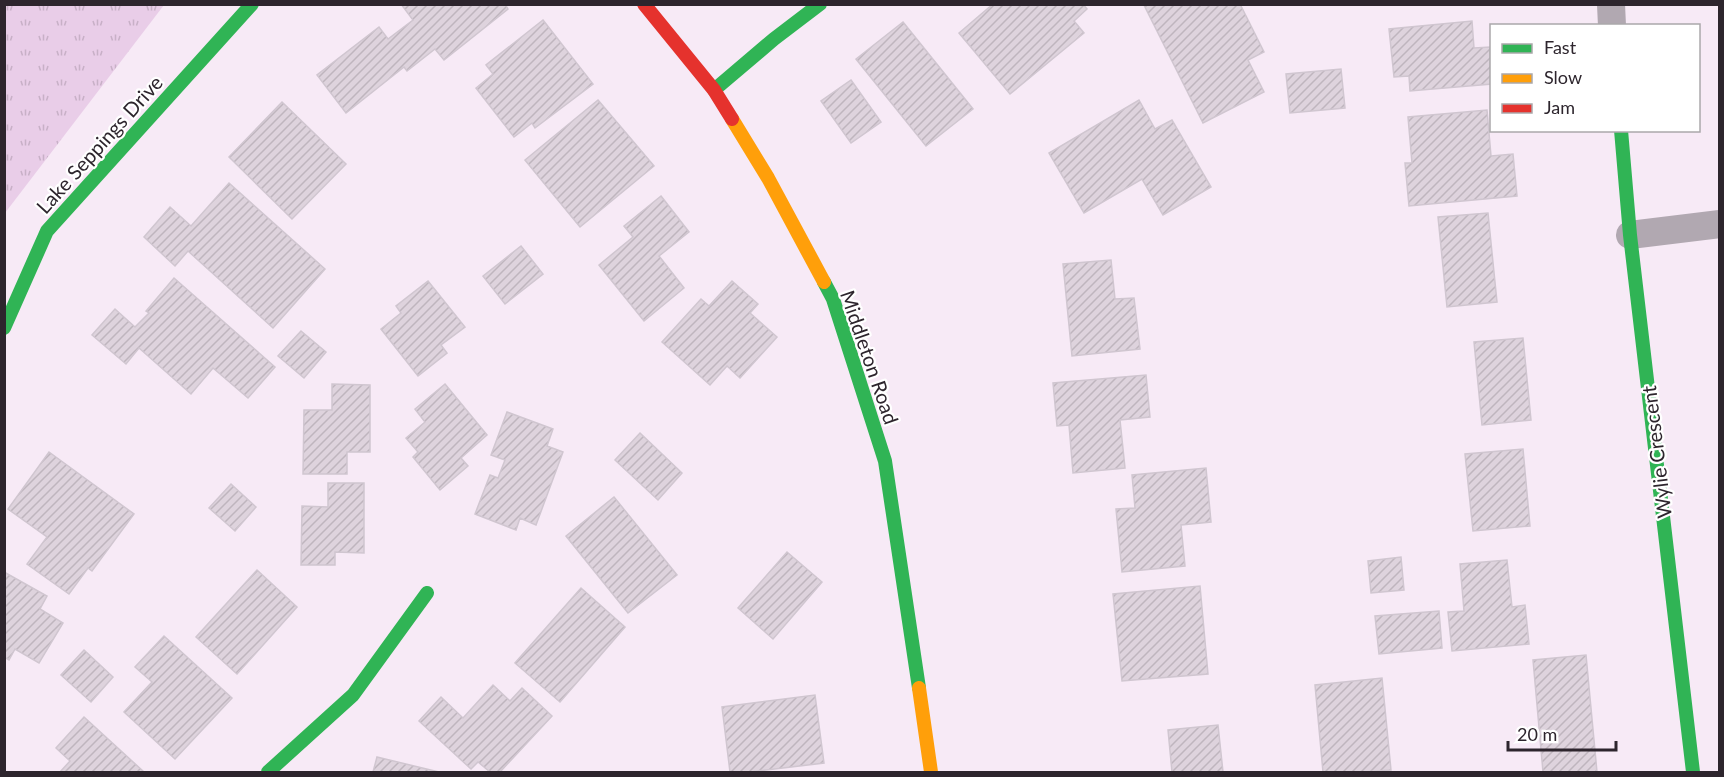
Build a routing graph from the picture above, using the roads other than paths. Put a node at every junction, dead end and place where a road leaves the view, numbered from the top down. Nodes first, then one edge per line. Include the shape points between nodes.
1 (252, 4) edge
2 (644, 4) edge
3 (820, 4) edge
4 (1611, 4) edge
5 (1612, 24) edge
6 (714, 90) junction
7 (1622, 132) edge
8 (1719, 224) edge
9 (1630, 235) junction
10 (4, 328) edge
11 (427, 593) dead end
12 (268, 772) edge
13 (930, 772) edge
14 (1693, 772) edge

1 - 10 street, Lake Seppings Drive via 47,231
2 - 6 street, Middleton Road
3 - 6 street
4 - 5 street
6 - 13 street, Middleton Road via 768,178 833,299 885,461
7 - 9 street, Wylie Crescent
8 - 9 street
9 - 14 street, Wylie Crescent
11 - 12 street via 353,695

